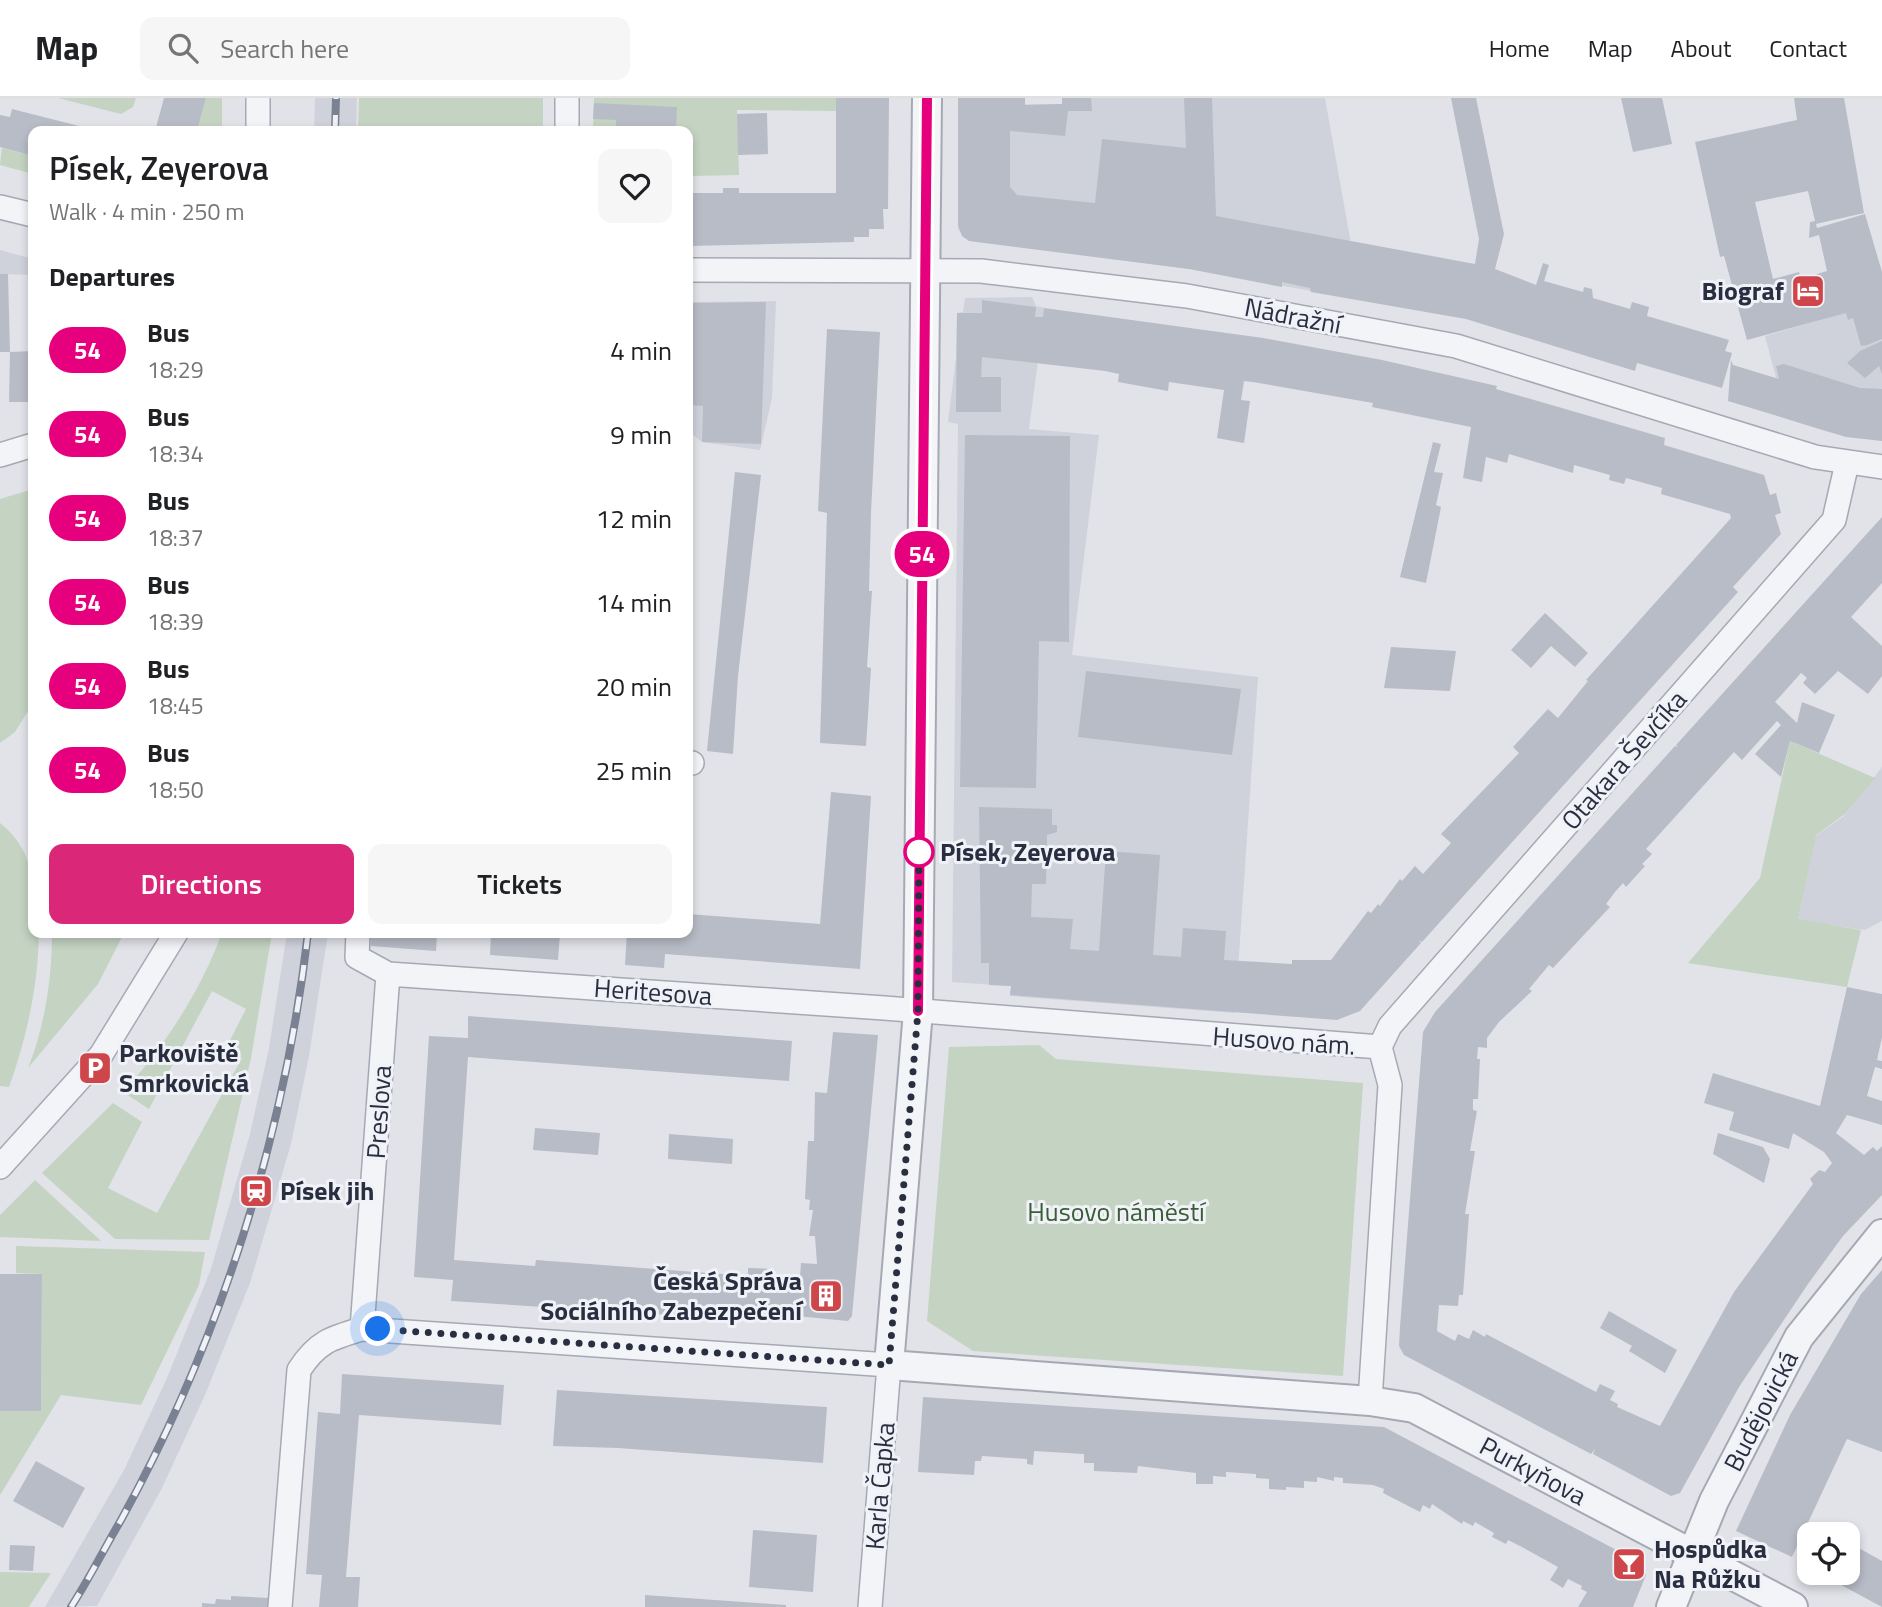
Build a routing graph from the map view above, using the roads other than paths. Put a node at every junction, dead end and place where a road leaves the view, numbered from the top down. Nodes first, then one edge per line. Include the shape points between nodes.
1 (258, 98) edge
2 (567, 98) edge
3 (927, 98) edge
4 (258, 126) edge
5 (567, 126) edge
6 (0, 207) edge
7 (28, 214) edge
8 (925, 269) junction
9 (693, 270) edge
10 (28, 447) edge
11 (0, 455) edge
12 (1847, 463) junction
13 (1882, 467) edge
14 (173, 938) edge
15 (358, 938) edge
16 (388, 974) junction
17 (918, 1011) junction
18 (1380, 1047) junction
19 (0, 1167) edge
20 (1882, 1234) edge
21 (362, 1329) junction
22 (889, 1365) junction
23 (1370, 1401) junction
24 (1693, 1553) junction
25 (280, 1607) edge
26 (870, 1607) edge
27 (1671, 1607) edge
28 (1793, 1607) edge

1 - 4 street
2 - 5 street
3 - 8 street
6 - 7 street
8 - 9 street, Nádražní
8 - 12 street, Nádražní via 981,271 1187,296 1455,346
8 - 17 street
10 - 11 street
12 - 13 street, Nádražní
12 - 18 street, Otakara Ševčíka via 1834,520 1390,1027
14 - 19 street via 101,1055
15 - 16 street via 357,957
16 - 17 street, Heritesova
16 - 21 street, Preslova
17 - 18 street, Husovo nám.
17 - 22 street
18 - 23 street, Husovo nám. via 1390,1084
20 - 24 street, Budějovická via 1799,1337 1714,1501
21 - 22 street
21 - 25 street via 331,1337 311,1352 299,1370
22 - 23 street
22 - 26 street, Karla Čapka
23 - 24 street, Purkyňova via 1414,1408
24 - 27 street, Budějovická
24 - 28 street, Purkyňova

